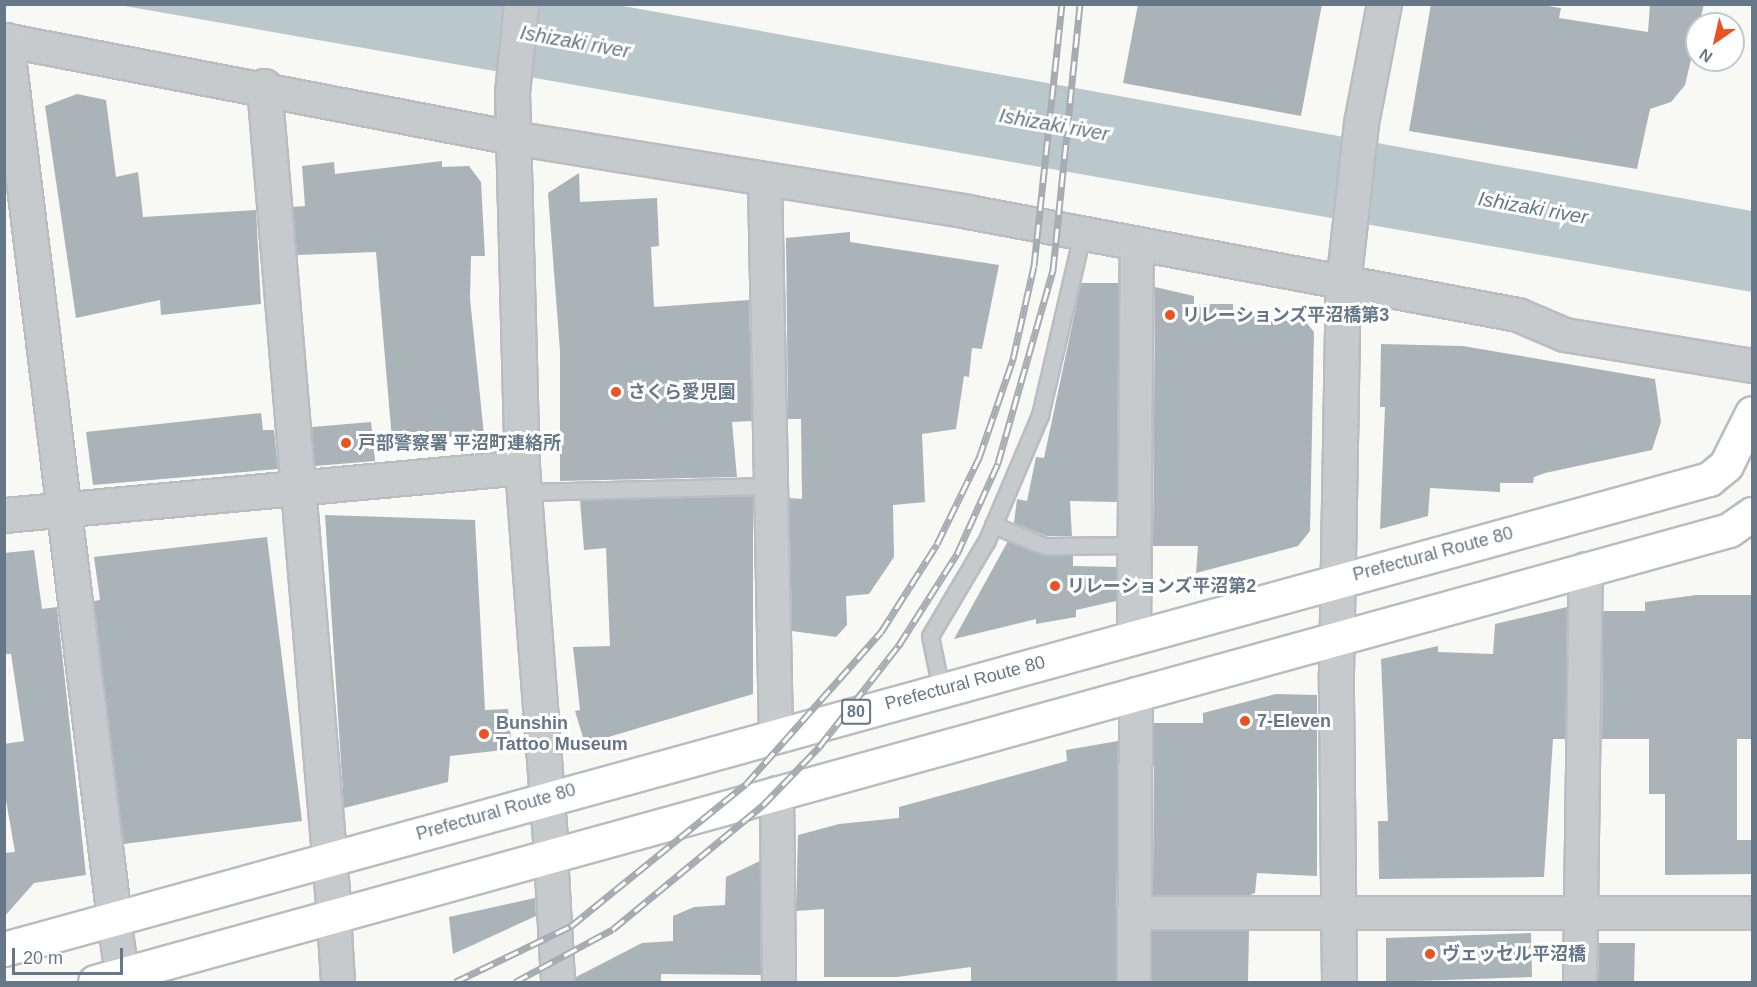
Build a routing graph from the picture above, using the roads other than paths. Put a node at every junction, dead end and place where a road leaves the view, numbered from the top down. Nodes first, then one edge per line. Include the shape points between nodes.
1 (521, 4) edge
2 (1384, 4) edge
3 (5, 40) edge
4 (264, 86) junction
5 (513, 138) junction
6 (765, 181) junction
7 (1082, 234) junction
8 (1137, 244) junction
9 (1343, 284) junction
10 (1752, 366) edge
11 (1752, 413) edge
12 (523, 479) junction
13 (294, 485) junction
14 (771, 486) junction
15 (65, 509) junction
16 (4, 515) edge
17 (1748, 524) edge
18 (993, 525) junction
19 (1136, 545) junction
20 (1586, 569) junction
21 (1336, 581) junction
22 (1134, 637) junction
23 (1336, 639) junction
24 (941, 689) junction
25 (1136, 694) junction
26 (776, 734) junction
27 (777, 793) junction
28 (547, 797) junction
29 (551, 855) junction
30 (328, 859) junction
31 (1338, 911) junction
32 (1581, 911) junction
33 (1134, 913) junction
34 (1752, 913) edge
35 (334, 915) junction
36 (114, 918) junction
37 (4, 949) edge
38 (113, 980) edge
39 (338, 982) edge
40 (558, 982) edge
41 (779, 982) edge
42 (1134, 982) edge
43 (1339, 982) edge
44 (1580, 982) edge

1 - 5 street via 512,93
2 - 9 street via 1361,123
3 - 4 street
3 - 15 street
4 - 5 street
4 - 13 street
5 - 6 street
5 - 12 street
6 - 7 street
6 - 14 street
7 - 8 street
7 - 18 lane via 1040,415
8 - 9 street
8 - 19 street
9 - 10 street via 1518,315 1565,335
9 - 21 street
11 - 21 main road, Prefectural Route 80 / 80 via 1726,465 1709,479
12 - 13 street
12 - 14 lane
12 - 28 street
13 - 15 street
13 - 30 street
14 - 26 street
15 - 16 street
15 - 36 street
17 - 20 main road
18 - 19 lane via 1045,546
18 - 24 lane via 930,636
19 - 22 street
20 - 23 main road
20 - 32 street
21 - 22 main road, Prefectural Route 80 / 80
21 - 23 street
22 - 24 main road, Prefectural Route 80 / 80
23 - 25 main road
23 - 31 street
24 - 26 main road, Prefectural Route 80 / 80
25 - 27 main road
25 - 33 street
26 - 28 main road, Prefectural Route 80 / 80
27 - 29 main road
27 - 41 street
28 - 29 street
28 - 30 main road, Prefectural Route 80 / 80
29 - 35 main road
29 - 40 street
30 - 35 street
30 - 36 main road, Prefectural Route 80 / 80
31 - 32 street
31 - 33 street
31 - 43 street
32 - 34 street
32 - 44 street
33 - 42 street
35 - 38 main road
35 - 39 street
36 - 37 main road, Prefectural Route 80 / 80
36 - 38 street

